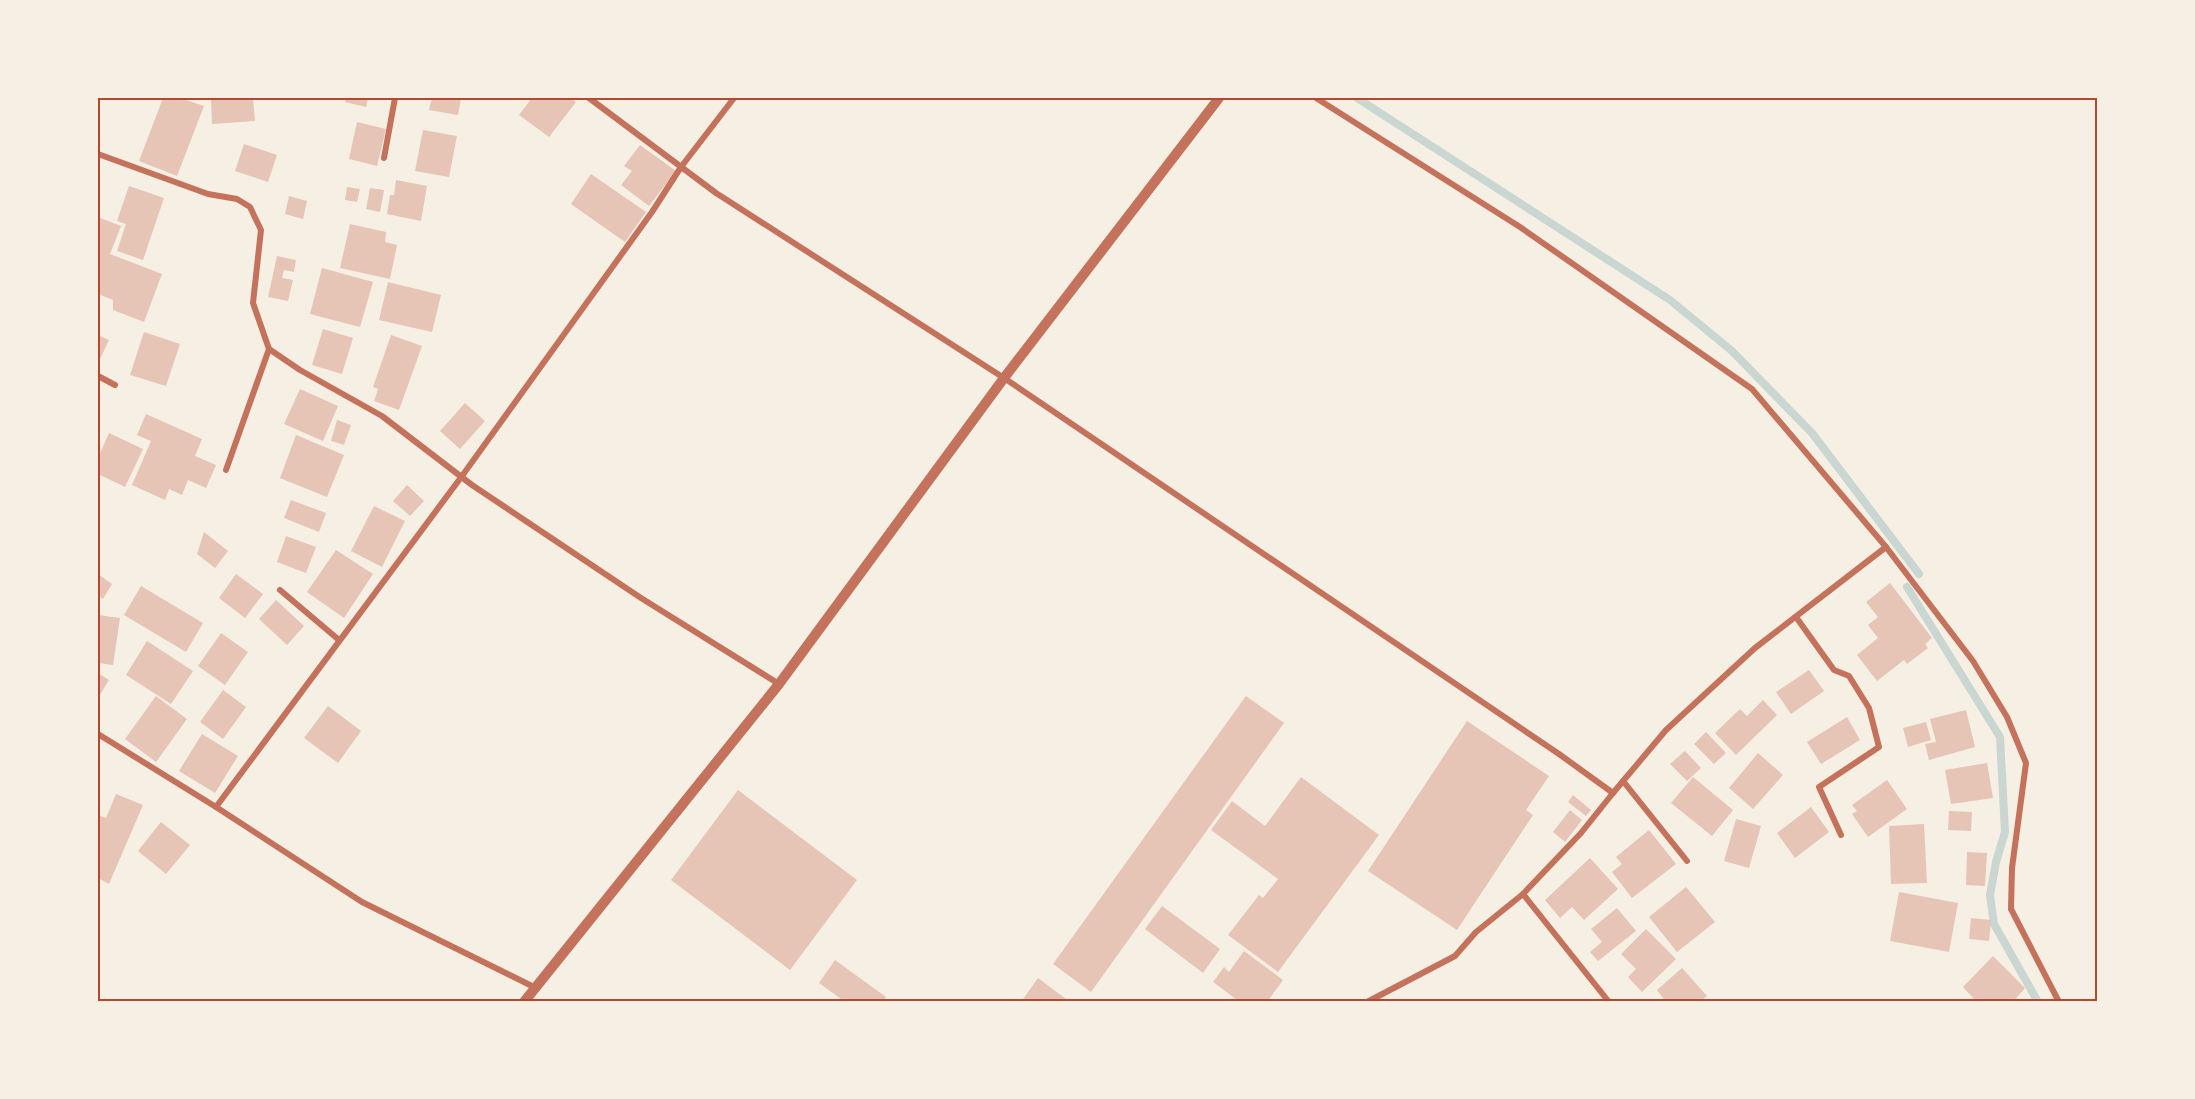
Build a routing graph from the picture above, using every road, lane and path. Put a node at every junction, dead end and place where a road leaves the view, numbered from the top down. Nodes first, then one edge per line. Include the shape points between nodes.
1 (395, 98) edge
2 (589, 98) edge
3 (734, 98) edge
4 (1219, 98) edge
5 (1316, 98) edge
6 (98, 154) edge
7 (384, 158) dead end
8 (681, 167) junction
9 (269, 350) junction
10 (98, 376) edge
11 (1004, 378) junction
12 (115, 385) dead end
13 (226, 470) dead end
14 (462, 476) junction
15 (1886, 547) junction
16 (280, 590) dead end
17 (1796, 617) junction
18 (339, 640) junction
19 (779, 684) junction
20 (98, 734) edge
21 (1623, 781) junction
22 (1613, 793) junction
23 (216, 807) junction
24 (1841, 835) dead end
25 (1687, 861) dead end
26 (1523, 894) junction
27 (534, 987) junction
28 (524, 1002) edge
29 (1368, 1002) edge
30 (1609, 1002) edge
31 (2059, 1002) edge

1 - 7 street
2 - 8 street
3 - 8 street
4 - 11 street
5 - 15 street via 1520,227 1752,389
6 - 9 street via 208,194 237,199 250,207 261,230 253,303
8 - 11 street
8 - 14 street
9 - 13 street
9 - 14 street via 382,416
10 - 12 street
11 - 19 street
11 - 22 street
14 - 18 street
14 - 19 street via 641,598
15 - 17 street
15 - 31 street via 1973,661 2007,717 2026,763 2012,868 2011,909
16 - 18 street
17 - 21 street via 1755,648 1666,730
17 - 24 street via 1834,670 1849,676 1869,708 1879,747 1819,788
18 - 23 street
19 - 27 street
20 - 23 street
21 - 22 street
21 - 25 street
22 - 26 street
23 - 27 street via 362,902
26 - 29 street via 1476,932 1455,956
26 - 30 street
27 - 28 street

